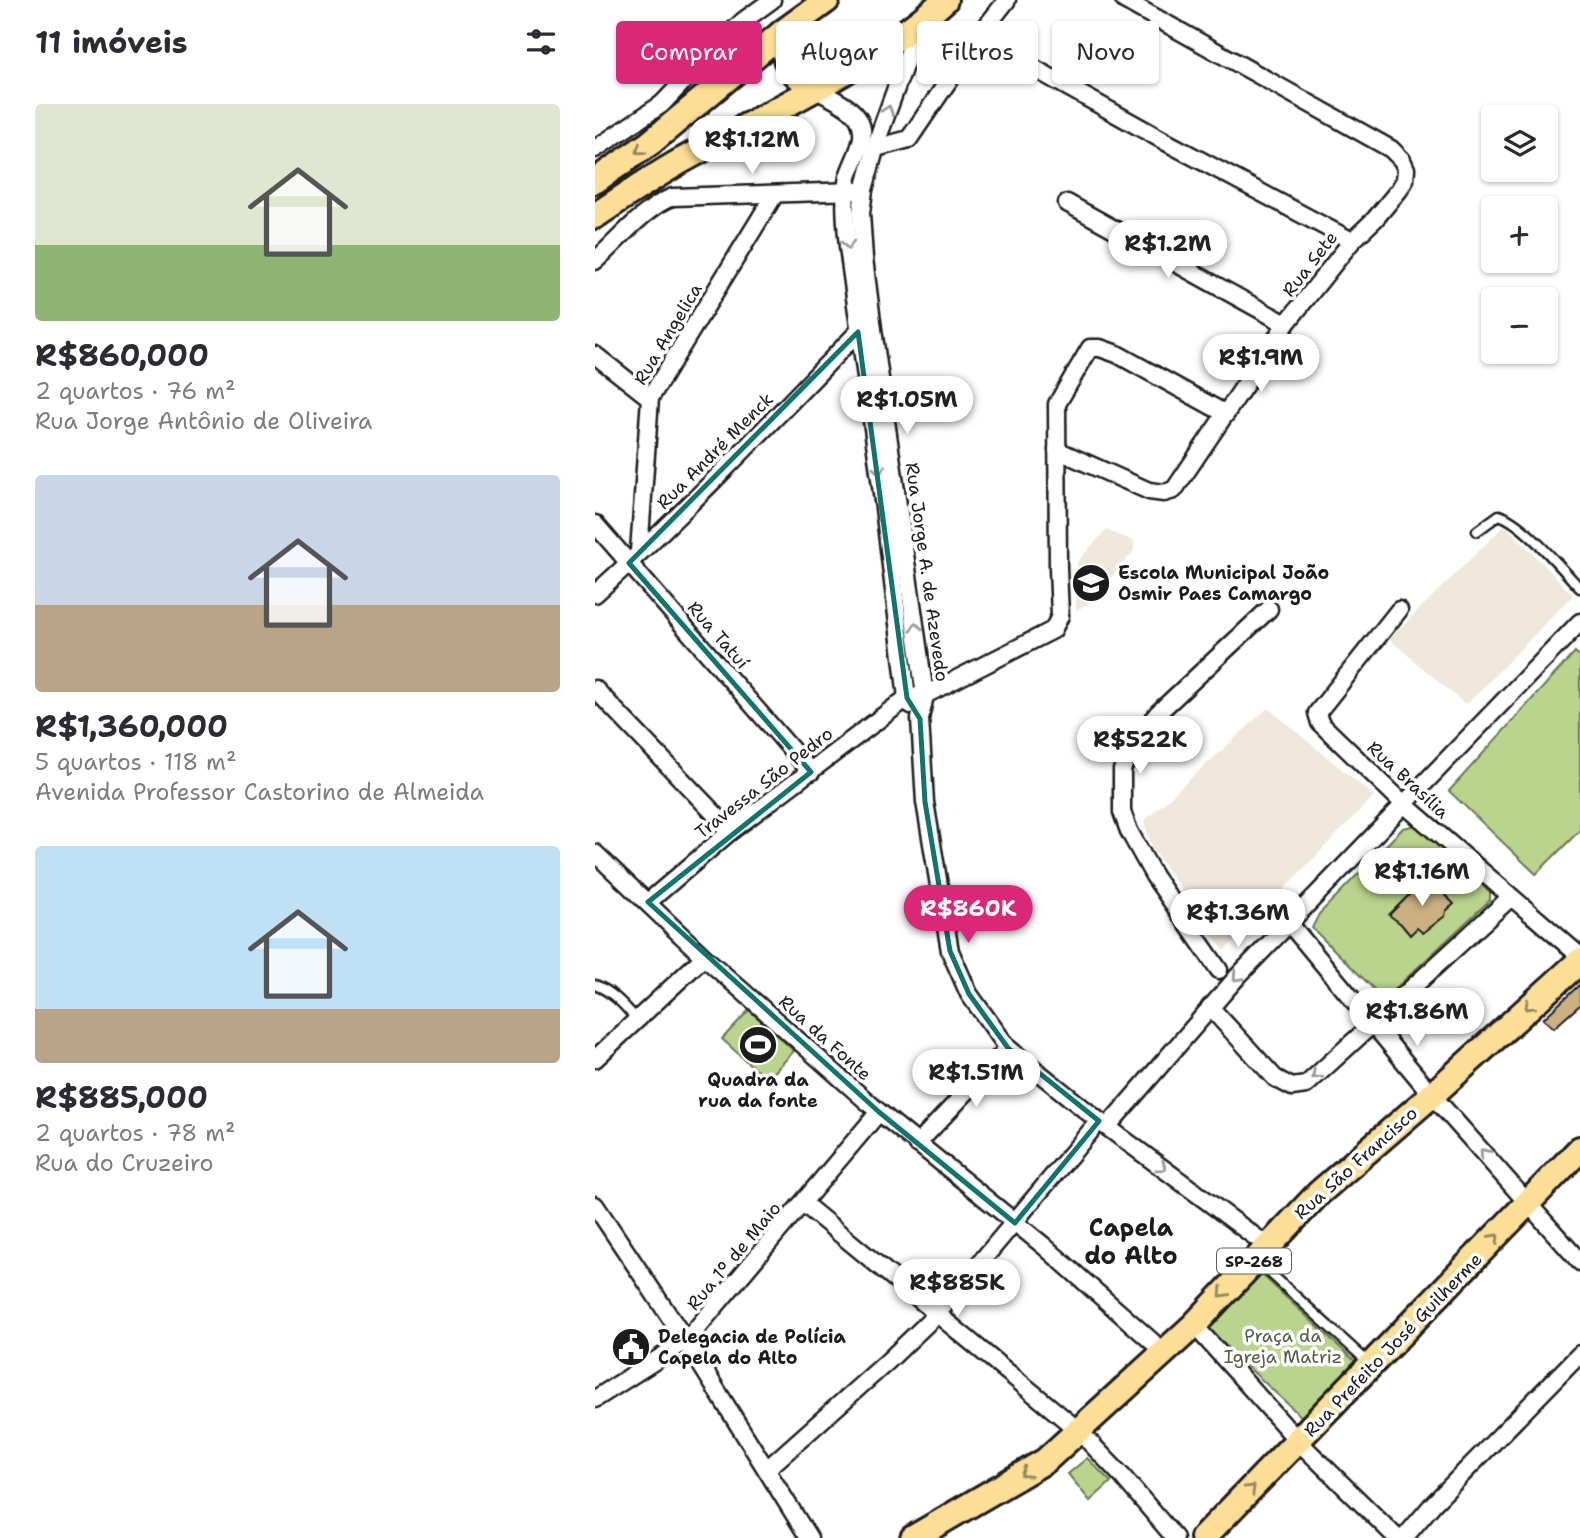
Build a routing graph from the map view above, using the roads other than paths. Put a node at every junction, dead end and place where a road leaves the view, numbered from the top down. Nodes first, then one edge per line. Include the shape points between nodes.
1 (772, 0) edge
2 (827, 0) edge
3 (945, 0) edge
4 (1007, 0) edge
5 (1124, 0) edge
6 (921, 11) edge
7 (798, 21) edge
8 (991, 21) edge
9 (776, 38) edge
10 (1038, 70) edge
11 (809, 84) edge
12 (946, 84) edge
13 (815, 89) junction
14 (876, 148) junction
15 (595, 149) edge
16 (595, 181) edge
17 (865, 183) junction
18 (848, 184) junction
19 (657, 190) junction
20 (775, 194) junction
21 (1067, 203) dead end
22 (595, 216) edge
23 (1352, 241) junction
24 (595, 261) edge
25 (1286, 324) junction
26 (866, 331) junction
27 (595, 355) edge
28 (650, 398) junction
29 (1226, 414) junction
30 (1057, 450) junction
31 (595, 524) edge
32 (1477, 531) dead end
33 (634, 558) junction
34 (1580, 587) edge
35 (595, 594) edge
36 (1269, 609) dead end
37 (1399, 610) dead end
38 (1580, 622) edge
39 (595, 689) edge
40 (925, 695) junction
41 (907, 698) junction
42 (920, 719) junction
43 (811, 772) junction
44 (1405, 806) junction
45 (731, 831) junction
46 (595, 853) edge
47 (1511, 897) junction
48 (648, 902) junction
49 (1289, 923) junction
50 (704, 957) junction
51 (1580, 958) edge
52 (1219, 970) dead end
53 (595, 985) edge
54 (1210, 1007) junction
55 (637, 1020) junction
56 (1374, 1024) junction
57 (1008, 1048) junction
58 (595, 1059) edge
59 (1433, 1095) junction
60 (879, 1112) junction
61 (1103, 1124) junction
62 (917, 1144) junction
63 (1580, 1149) edge
64 (804, 1203) junction
65 (1529, 1203) junction
66 (595, 1206) edge
67 (1015, 1223) junction
68 (1262, 1253) junction
69 (1580, 1262) edge
70 (937, 1314) junction
71 (1194, 1325) junction
72 (686, 1341) junction
73 (1164, 1352) junction
74 (1580, 1354) edge
75 (1371, 1365) junction
76 (595, 1399) edge
77 (1079, 1431) junction
78 (1299, 1442) junction
79 (767, 1469) junction
80 (1156, 1516) junction
81 (809, 1538) edge
82 (913, 1538) edge
83 (1163, 1538) edge
84 (1175, 1538) edge
85 (1203, 1538) edge
86 (1397, 1538) edge
87 (1404, 1538) edge

1 - 15 street via 725,37 662,104
2 - 7 main road
3 - 6 main road
4 - 8 street
5 - 23 street, Rua Sete via 1391,149 1402,160 1405,180 1399,190
6 - 13 main road
14 -> 6 street, Rua Jorge A. de Azevedo
9 -> 16 main road via 649,143
10 - 23 street
11 - 13 main road
12 - 14 street via 909,139
13 - 18 street via 859,120 860,147
13 - 19 main road via 686,158
14 - 17 street, Rua Jorge A. de Azevedo
17 - 18 street
17 - 26 street, Rua Jorge A. de Azevedo via 861,213
18 - 20 street
18 -> 26 street, Rua Jorge A. de Azevedo via 848,247
19 - 20 street via 680,196
19 - 22 main road
19 - 24 street
20 - 28 street, Rua Angelica
21 - 25 street
23 - 25 street, Rua Sete
25 - 29 street, Rua Sete
26 - 33 street, Rua André Menck
40 -> 26 street, Rua Jorge A. de Azevedo
26 -> 41 street, Rua Jorge A. de Azevedo
27 - 28 street
28 - 33 street, Rua Angelica
29 - 30 street, Rua Sete via 1183,479 1174,490 1164,493 1149,491
29 - 30 street via 1117,354 1090,348 1057,404
30 - 40 street via 1057,623 1053,630
31 - 33 street, Rua Tatuí
32 - 34 lane via 1499,516 1507,518
33 - 35 street, Rua André Menck
33 - 43 street, Rua Tatuí
36 - 52 street via 1158,713 1132,746 1122,770 1122,812 1129,831
37 - 44 street, Rua Brasília via 1317,713 1320,723
38 - 44 street
39 - 45 street
40 - 41 street
40 - 42 street, Rua Jorge A. de Azevedo
41 - 42 street, Rua Jorge A. de Azevedo
41 - 43 street, Travessa São Pedro
42 - 57 street via 925,802 950,951 969,994
43 - 45 street, Travessa São Pedro
44 - 47 street, Rua Brasília
44 - 49 street
45 - 48 street, Travessa São Pedro
46 - 48 street, Rua da Fonte
47 - 51 street, Rua Brasília
47 - 56 street
48 - 50 street, Rua da Fonte
49 -> 54 street
49 - 56 street
50 - 55 street
50 - 60 street, Rua da Fonte
51 -> 59 main road, Rua São Francisco / SP-268
53 - 55 lane
56 -> 54 street via 1306,1085 1292,1087 1275,1078
54 - 61 street
55 - 58 street
56 - 59 street
57 - 61 street
57 - 62 street
65 -> 59 street
59 - 68 main road, Rua São Francisco / SP-268 via 1319,1193
60 - 62 street, Rua da Fonte
60 - 64 street, Rua 1º de Maio
61 - 67 street
61 -> 68 street
62 - 67 street, Rua da Fonte
63 - 65 main road, Rua Prefeito José Guilherme
64 - 70 street
64 - 72 street, Rua 1º de Maio
65 - 69 street
75 -> 65 main road, Rua Prefeito José Guilherme
66 - 72 street
67 - 70 street
67 - 73 street, Rua da Fonte
68 -> 71 main road, Rua São Francisco / SP-268
68 - 75 lane
70 - 77 street
70 - 79 street
71 - 73 main road, Rua São Francisco / SP-268
71 - 78 street
72 - 76 street, Rua 1º de Maio
72 - 79 street
73 - 77 main road, Rua São Francisco / SP-268
74 - 87 street
75 - 78 main road, Rua Prefeito José Guilherme
77 - 80 street
77 -> 82 main road, SP-268 via 1045,1461
85 -> 78 main road, Rua Prefeito José Guilherme
78 - 86 street
79 - 81 street
80 - 83 street
80 - 84 street

